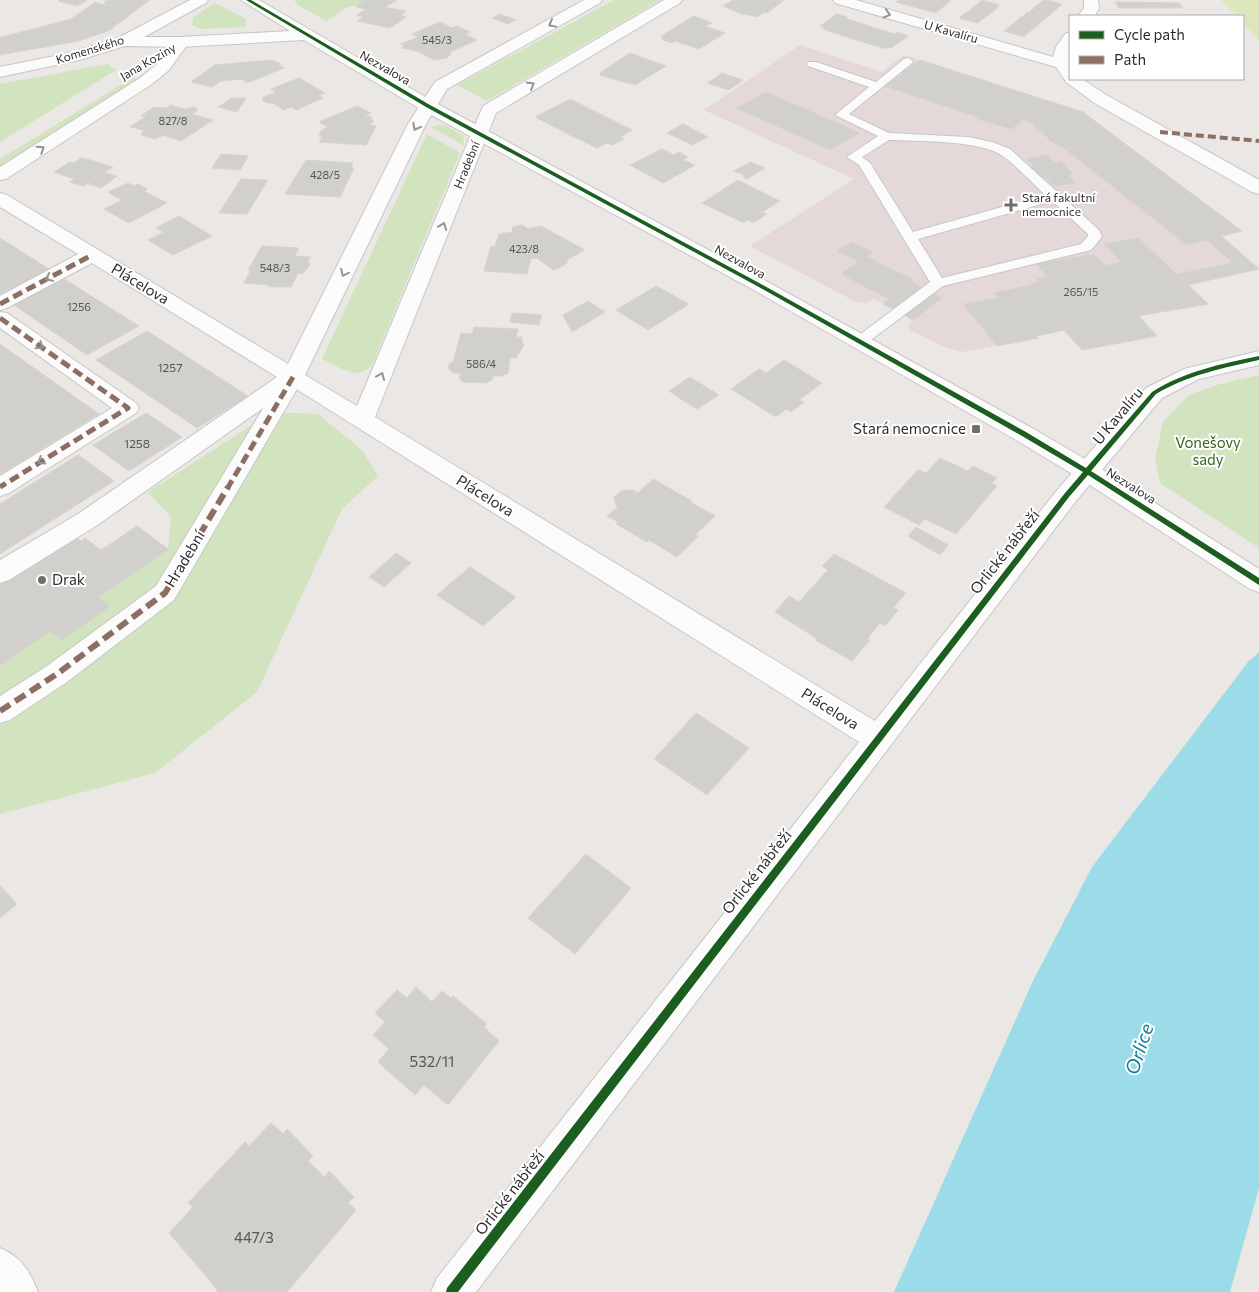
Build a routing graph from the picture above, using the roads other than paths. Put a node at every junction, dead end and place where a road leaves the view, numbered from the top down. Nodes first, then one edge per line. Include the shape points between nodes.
1 (201, 0) edge
2 (248, 0) edge
3 (595, 0) edge
4 (675, 0) edge
5 (840, 0) edge
6 (1091, 0) edge
7 (1087, 15) edge
8 (305, 35) junction
9 (1069, 39) edge
10 (124, 41) junction
11 (181, 42) junction
12 (908, 61) dead end
13 (812, 64) dead end
14 (0, 72) edge
15 (1068, 73) edge
16 (126, 74) dead end
17 (1077, 80) edge
18 (878, 86) junction
19 (428, 106) junction
20 (480, 134) junction
21 (887, 136) junction
22 (0, 175) edge
23 (1259, 188) edge
24 (1054, 197) junction
25 (0, 199) edge
26 (910, 237) junction
27 (92, 255) junction
28 (938, 283) junction
29 (0, 304) edge
30 (0, 318) edge
31 (859, 342) junction
32 (1259, 358) edge
33 (292, 377) junction
34 (362, 421) junction
35 (1088, 472) junction
36 (0, 487) edge
37 (0, 573) edge
38 (1259, 582) edge
39 (0, 711) edge
40 (878, 738) junction
41 (0, 1268) edge
42 (18, 1292) edge
43 (451, 1292) edge

1 - 10 street, Komenského
2 - 8 street, Nezvalova
3 -> 19 street, Hradební via 441,86
20 -> 4 street, Hradební via 489,110
5 -> 15 street, U Kavalíru
6 - 7 street via 1092,9
8 - 11 street
8 - 19 street, Nezvalova
9 - 15 street via 1061,52
10 - 11 street
10 - 14 street, Komenského via 73,57
11 - 16 street, Jana Koziny
22 -> 11 street, Jana Koziny via 146,82 163,67
12 - 18 lane
13 - 18 lane
17 - 23 street, U Kavalíru via 1102,100
18 - 21 lane via 841,116
19 - 20 street, Nezvalova
19 -> 33 street, Hradební
20 - 31 street, Nezvalova
34 -> 20 street, Hradební
21 - 24 lane via 968,141 998,148
21 - 26 lane via 853,157 864,163
24 - 26 lane
24 - 28 lane via 1094,234 1096,237 1091,244
25 - 27 street, Plácelova
26 - 28 lane
27 -> 29 street
27 - 33 street, Plácelova
28 - 31 lane
30 -> 36 street via 128,408
31 - 35 street, Nezvalova
32 - 35 street, U Kavalíru via 1195,372 1171,381 1154,393
33 - 34 street, Plácelova
33 - 37 street, Hradební via 86,520
33 - 39 street, Hradební via 165,593 57,674
34 - 40 street, Plácelova
35 - 38 street, Nezvalova
35 - 40 street, Orlické nábřeží
40 - 43 street, Orlické nábřeží
41 - 42 street

